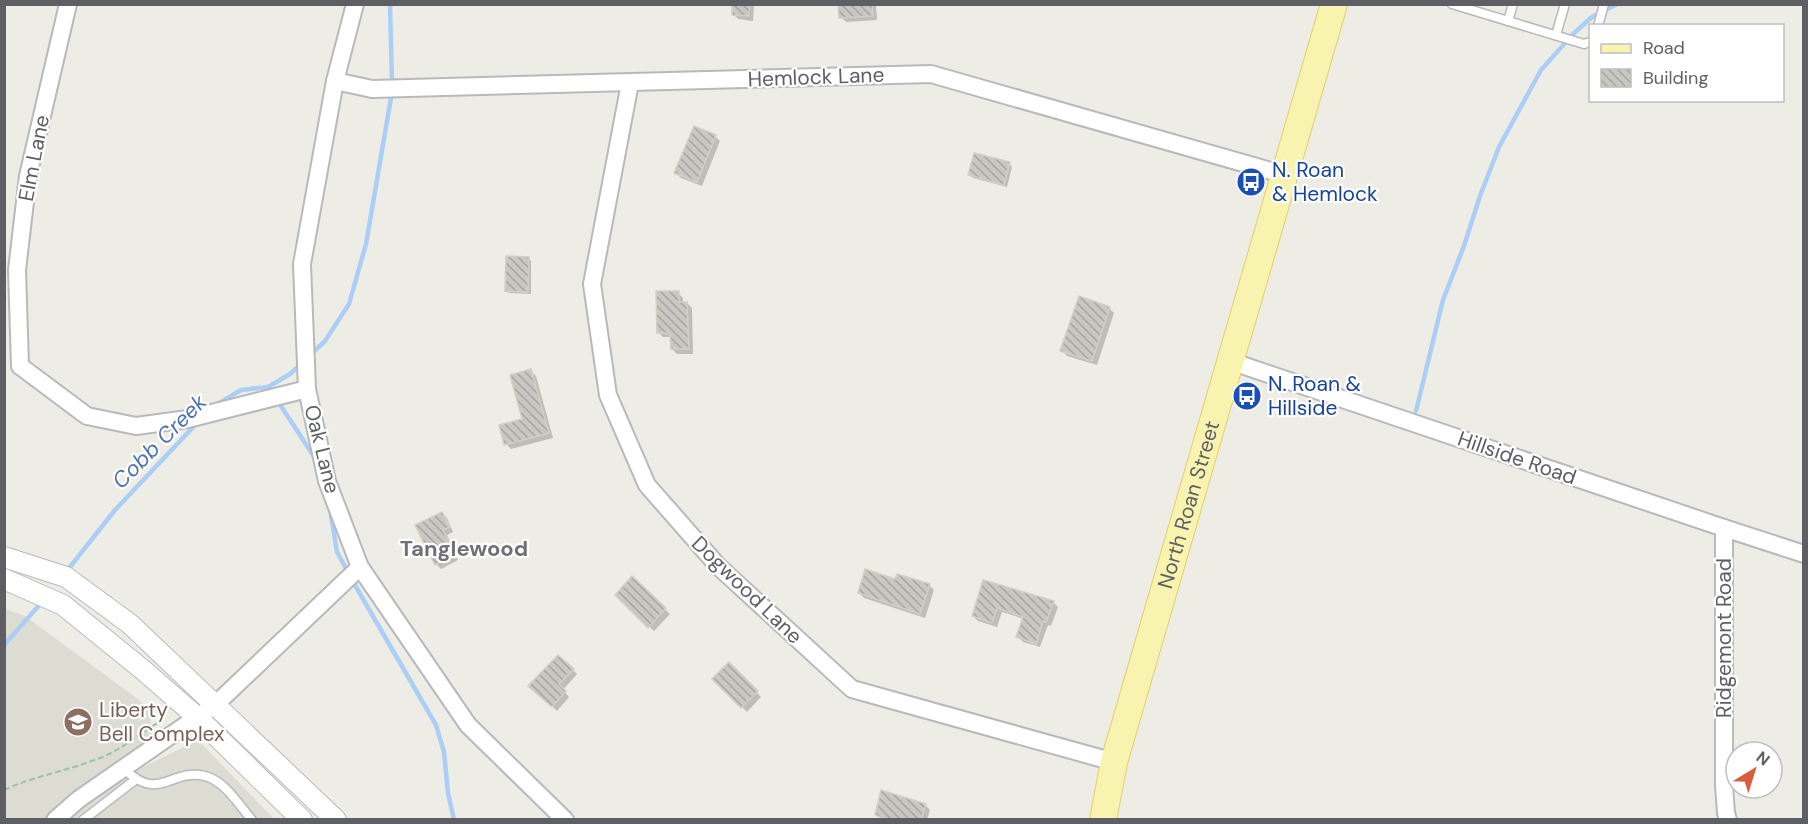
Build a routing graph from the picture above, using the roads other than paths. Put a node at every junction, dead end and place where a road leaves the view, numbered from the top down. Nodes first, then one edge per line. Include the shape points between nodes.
1 (68, 4) edge
2 (355, 4) edge
3 (1334, 4) edge
4 (1452, 4) edge
5 (1513, 4) edge
6 (1565, 4) edge
7 (1604, 4) edge
8 (1508, 21) junction
9 (1599, 24) edge
10 (1556, 35) junction
11 (1589, 42) edge
12 (335, 81) junction
13 (630, 83) junction
14 (1285, 175) junction
15 (1230, 361) junction
16 (307, 389) junction
17 (1724, 528) junction
18 (1803, 554) edge
19 (4, 557) edge
20 (360, 567) junction
21 (4, 579) edge
22 (216, 704) junction
23 (197, 717) junction
24 (1114, 762) junction
25 (123, 768) junction
26 (135, 780) junction
27 (58, 818) edge
28 (83, 819) edge
29 (252, 819) edge
30 (302, 819) edge
31 (336, 819) edge
32 (565, 819) edge
33 (1087, 819) edge
34 (1103, 819) edge
35 (1728, 819) edge

1 - 16 street, Elm Lane via 28,176 17,270 20,366 87,416 136,426 188,419
2 - 12 street, Oak Lane
3 - 14 main road, North Roan Street
4 - 8 lane
5 - 8 lane
6 - 10 lane
7 - 9 lane
8 - 10 lane
10 - 11 lane
12 - 13 street, Hemlock Lane via 372,89
12 - 16 street, Oak Lane via 302,264
13 - 14 street, Hemlock Lane via 931,74
13 - 24 street, Dogwood Lane via 592,284 608,395 647,485 718,566 852,689
14 - 15 main road, North Roan Street
15 - 17 street, Hillside Road
15 - 24 main road, North Roan Street
16 - 20 street, Oak Lane via 327,481
17 - 18 street, Hillside Road
17 - 35 street, Ridgemont Road via 1724,786
19 - 22 street via 66,577 130,624
20 - 22 street
20 - 32 street, Oak Lane via 468,725
21 - 23 street via 63,605
22 - 23 street
22 - 31 street
23 - 25 street
23 - 30 street
24 - 33 main road, North Roan Street
24 - 34 main road, North Roan Street
25 - 26 lane
25 - 27 street via 79,798
26 - 28 lane
26 - 29 lane via 154,785 186,776 204,776 218,783

